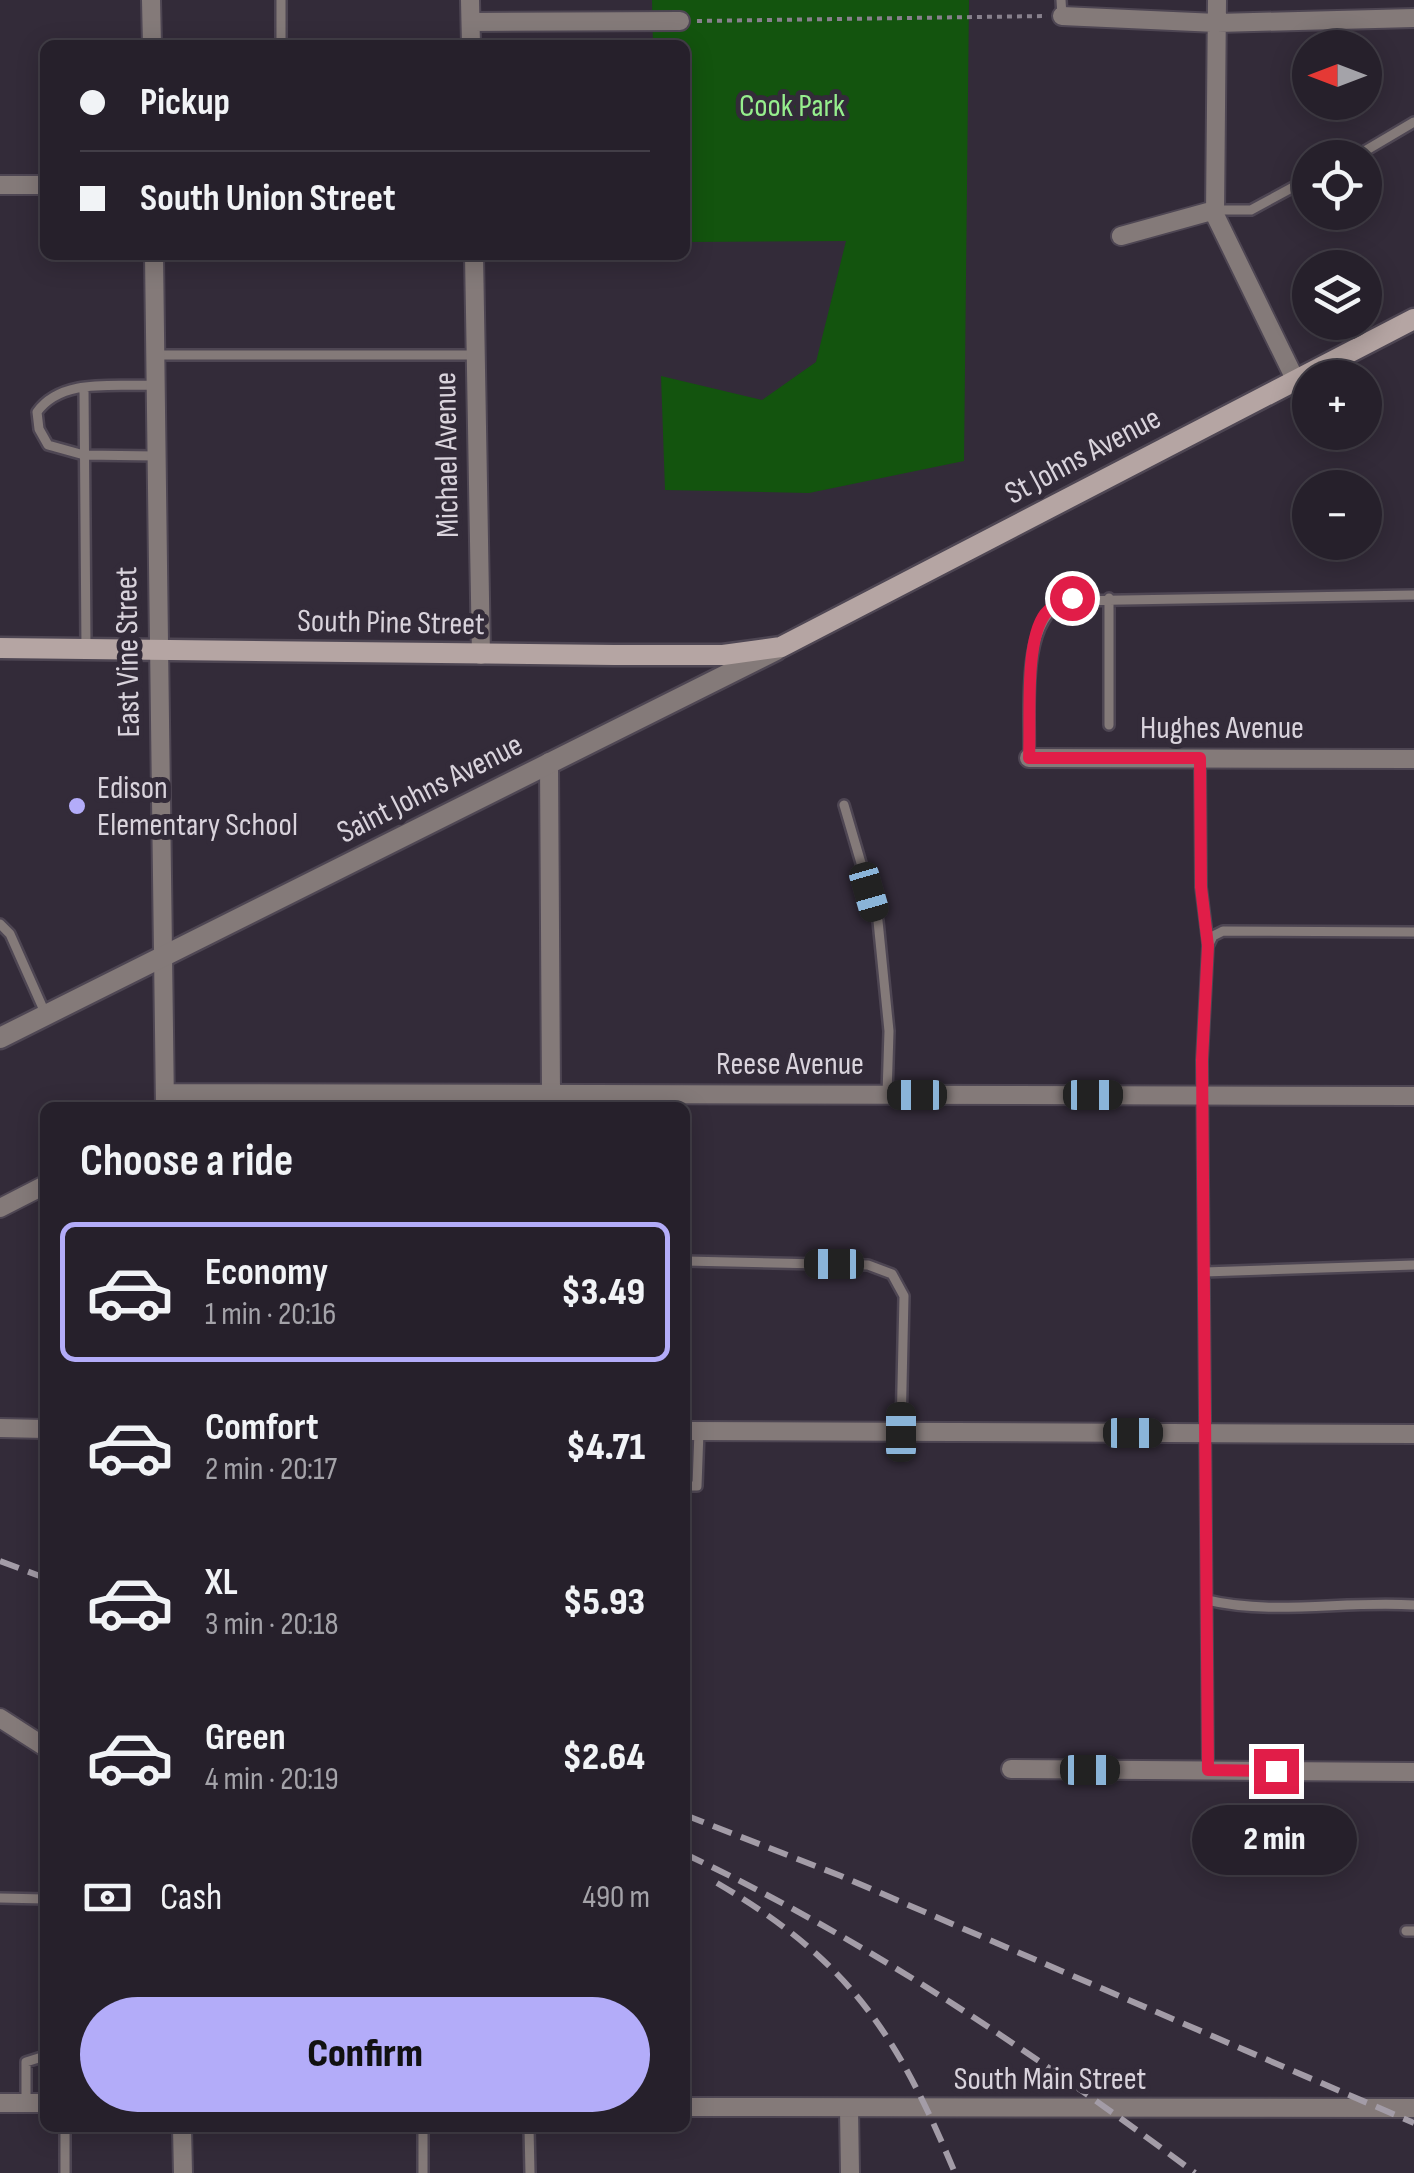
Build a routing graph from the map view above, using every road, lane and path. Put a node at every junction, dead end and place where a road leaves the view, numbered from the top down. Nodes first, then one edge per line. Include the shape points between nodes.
1 (151, 0) edge
2 (281, 0) edge
3 (470, 0) edge
4 (1217, 0) edge
5 (1061, 8) edge
6 (1414, 18) edge
7 (680, 21) joint
8 (471, 22) junction
9 (1217, 24) junction
10 (152, 40) edge
11 (281, 40) edge
12 (471, 40) edge
13 (1414, 122) edge
14 (1382, 141) edge
15 (0, 185) edge
16 (40, 186) edge
17 (1292, 188) edge
18 (1215, 210) junction
19 (1121, 236) dead end
20 (154, 260) edge
21 (474, 260) edge
22 (1414, 319) edge
23 (476, 355) junction
24 (155, 356) junction
25 (1331, 360) edge
26 (1292, 372) edge
27 (1292, 380) edge
28 (155, 385) junction
29 (84, 388) junction
30 (84, 455) junction
31 (156, 456) junction
32 (1414, 596) edge
33 (1110, 598) junction
34 (781, 647) junction
35 (0, 648) edge
36 (86, 649) junction
37 (158, 650) junction
38 (481, 655) junction
39 (1110, 725) dead end
40 (1029, 758) joint
41 (1200, 758) junction
42 (1414, 759) edge
43 (549, 762) junction
44 (844, 805) dead end
45 (4, 930) edge
46 (1414, 932) edge
47 (1208, 946) junction
48 (163, 956) junction
49 (46, 1014) junction
50 (0, 1038) edge
51 (551, 1094) junction
52 (887, 1095) junction
53 (1202, 1095) junction
54 (1414, 1096) edge
55 (165, 1100) edge
56 (40, 1188) edge
57 (0, 1208) edge
58 (690, 1261) edge
59 (1414, 1265) edge
60 (1204, 1272) junction
61 (0, 1428) edge
62 (40, 1429) edge
63 (692, 1431) edge
64 (901, 1432) junction
65 (1207, 1433) junction
66 (1414, 1434) edge
67 (690, 1486) edge
68 (1207, 1600) junction
69 (1414, 1605) edge
70 (0, 1718) edge
71 (40, 1744) edge
72 (1011, 1769) dead end
73 (1208, 1770) junction
74 (1414, 1772) edge
75 (0, 1898) edge
76 (40, 1899) edge
77 (40, 2058) edge
78 (0, 2102) edge
79 (35, 2102) edge
80 (690, 2107) edge
81 (849, 2108) junction
82 (1414, 2108) edge
83 (65, 2132) edge
84 (182, 2132) edge
85 (423, 2132) edge
86 (529, 2132) edge
87 (65, 2173) edge
88 (183, 2173) edge
89 (423, 2173) edge
90 (530, 2173) edge
91 (850, 2173) edge

1 - 10 street
2 - 11 lane
3 - 8 street
4 - 9 street
5 - 7 path
5 - 9 street
6 - 9 street
7 - 8 street
8 - 12 street
9 - 18 street
13 - 14 lane
15 - 16 street
17 - 18 lane via 1251,210
18 - 19 street
18 - 26 street
20 - 24 street, East Vine Street
21 - 23 street, Michael Avenue
22 - 25 main road, St Johns Avenue
23 - 24 lane
23 - 38 street, Michael Avenue
24 - 28 street, East Vine Street
27 - 34 main road, St Johns Avenue
28 - 29 lane
28 - 31 street, East Vine Street
29 - 30 lane
29 - 30 lane via 47,398 37,412 48,444
30 - 31 lane
30 - 36 lane
31 - 37 street, East Vine Street
32 - 33 lane
33 - 39 lane
33 - 40 lane via 1072,598 1042,617 1034,639
34 - 38 main road, South Pine Street via 723,655
34 - 43 street, Saint Johns Avenue
35 - 36 main road, South Pine Street
36 - 37 main road, South Pine Street
37 - 38 main road, South Pine Street
37 - 48 street, East Vine Street
40 - 41 street, Hughes Avenue
41 - 42 street, Hughes Avenue
41 - 47 lane
43 - 48 street, Saint Johns Avenue
43 - 51 street
44 - 52 lane via 878,921 889,1030
45 - 49 lane
46 - 47 lane via 1222,932
47 - 53 lane
48 - 49 street, Saint Johns Avenue
48 - 55 street, East Vine Street
49 - 50 street, Saint Johns Avenue
51 - 52 street, Reese Avenue
51 - 55 street, Reese Avenue
52 - 53 street, Reese Avenue
53 - 54 street, Reese Avenue
53 - 60 lane
56 - 57 street
58 - 64 lane via 868,1265 892,1274 904,1296
59 - 60 lane
60 - 65 lane
61 - 62 street
63 - 64 street
63 - 67 lane via 698,1486
64 - 65 street
65 - 66 street
65 - 68 lane
68 - 69 lane via 1234,1606
68 - 73 lane
70 - 71 street
72 - 73 street
73 - 74 street
75 - 76 lane
77 - 79 lane via 26,2062
78 - 79 street
80 - 81 street, South Main Street
81 - 82 street, South Main Street
81 - 91 street
83 - 87 lane
84 - 88 street
85 - 89 lane
86 - 90 lane

